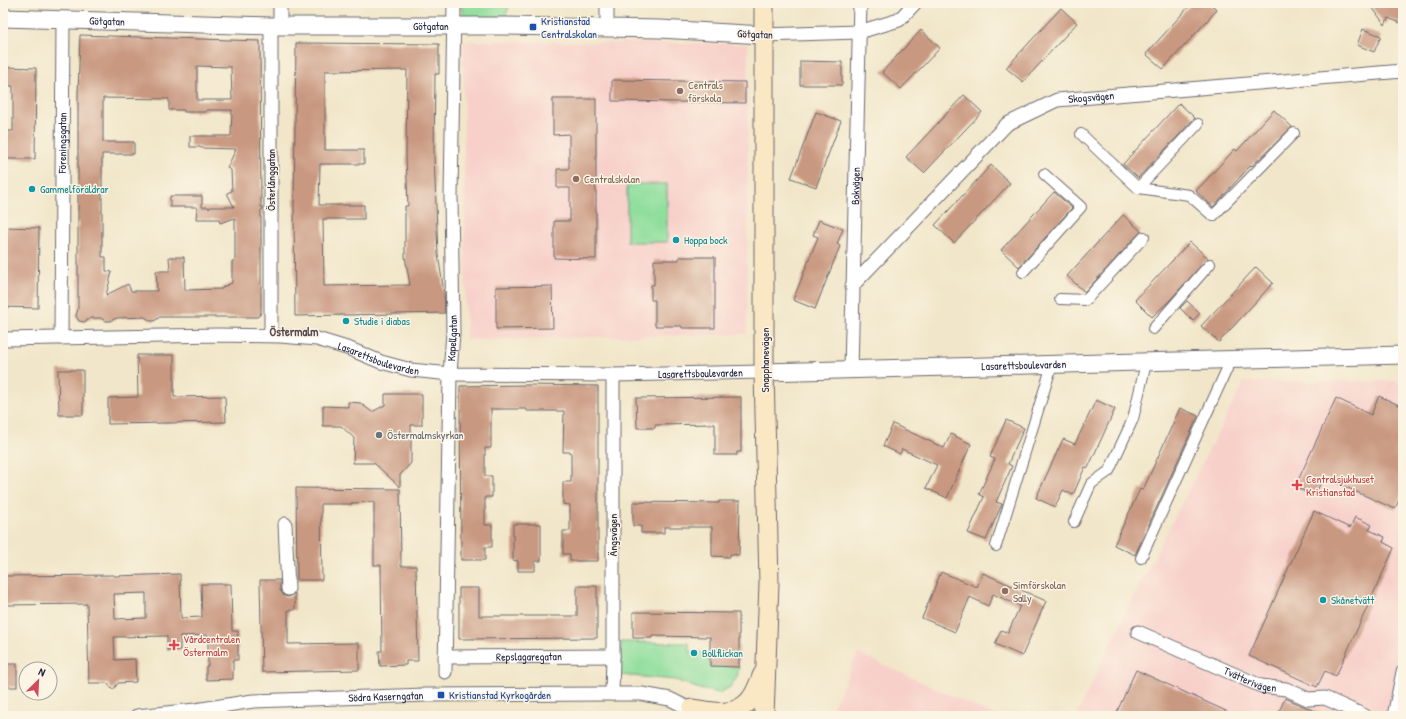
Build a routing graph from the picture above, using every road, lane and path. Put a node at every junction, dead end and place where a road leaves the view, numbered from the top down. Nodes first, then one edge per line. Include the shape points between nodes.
1 (280, 3) edge
2 (454, 3) edge
3 (607, 3) edge
4 (764, 3) edge
5 (860, 3) edge
6 (914, 3) edge
7 (3, 18) edge
8 (63, 20) junction
9 (275, 25) junction
10 (454, 25) junction
11 (607, 29) junction
12 (859, 32) junction
13 (763, 35) junction
14 (1403, 71) edge
15 (1198, 124) dead end
16 (1294, 133) dead end
17 (1081, 134) dead end
18 (1044, 174) dead end
19 (1138, 188) junction
20 (1144, 237) dead end
21 (1210, 264) dead end
22 (1023, 272) dead end
23 (852, 286) junction
24 (1060, 299) dead end
25 (1153, 329) dead end
26 (271, 335) junction
27 (61, 338) junction
28 (3, 339) edge
29 (1403, 355) edge
30 (1231, 360) junction
31 (1146, 363) junction
32 (1052, 365) junction
33 (851, 370) junction
34 (764, 372) junction
35 (450, 374) junction
36 (614, 375) junction
37 (1074, 522) dead end
38 (285, 524) dead end
39 (996, 546) dead end
40 (1141, 558) dead end
41 (288, 589) dead end
42 (1138, 632) dead end
43 (613, 656) junction
44 (445, 657) junction
45 (766, 668) junction
46 (445, 672) dead end
47 (1403, 672) edge
48 (612, 694) junction
49 (698, 713) edge
50 (137, 716) edge
51 (764, 716) edge
52 (1365, 716) edge
53 (1394, 716) edge

1 - 9 street, Österlånggatan
2 - 10 street, Kapellgatan
3 - 11 street
4 - 13 main road, Snapphanevägen
5 - 12 street, Bokvägen
6 - 12 street, Götgatan via 899,20
7 - 8 street, Götgatan
8 - 9 street, Götgatan
8 - 27 street, Föreningsgatan
9 - 10 street, Götgatan
9 - 26 street, Österlånggatan
10 - 11 street, Götgatan
10 - 35 street, Kapellgatan via 451,196 453,332
11 - 13 street, Götgatan via 660,29
12 - 13 street, Götgatan
12 - 23 street, Bokvägen
13 - 34 main road, Snapphanevägen
14 - 23 street, Skogsvägen via 1057,100 1007,124
15 - 19 street
16 - 19 street via 1213,216 1189,195
17 - 19 street
18 - 22 street via 1082,208
20 - 24 street via 1086,300
21 - 25 street
23 - 33 street, Bokvägen
26 - 27 street, Lasarettsboulevarden
26 - 35 street, Lasarettsboulevarden via 317,339 411,370
27 - 28 street, Lasarettsboulevarden
29 - 30 street, Lasarettsboulevarden
30 - 31 street, Lasarettsboulevarden
30 - 40 street
31 - 32 street, Lasarettsboulevarden
31 - 37 street via 1133,418 1109,471 1091,484
32 - 33 street, Lasarettsboulevarden
32 - 39 street
33 - 34 street, Lasarettsboulevarden
34 - 36 street, Lasarettsboulevarden
34 - 45 main road, Snapphanevägen via 770,583
35 - 36 street, Lasarettsboulevarden
35 - 44 street, Kapellgatan
36 - 43 street, Ängsvägen
38 - 41 street
42 - 52 street, Tvätterivägen via 1261,686 1286,689 1308,699 1325,698
43 - 44 street, Repslagaregatan
43 - 48 street, Ängsvägen
44 - 46 street, Kapellgatan
45 - 49 main road via 752,696 741,708 728,713
45 - 51 main road, Snapphanevägen
47 - 53 street
48 - 49 street, Södra Kaserngatan via 642,694 670,699
48 - 50 street, Södra Kaserngatan via 426,695 253,701

